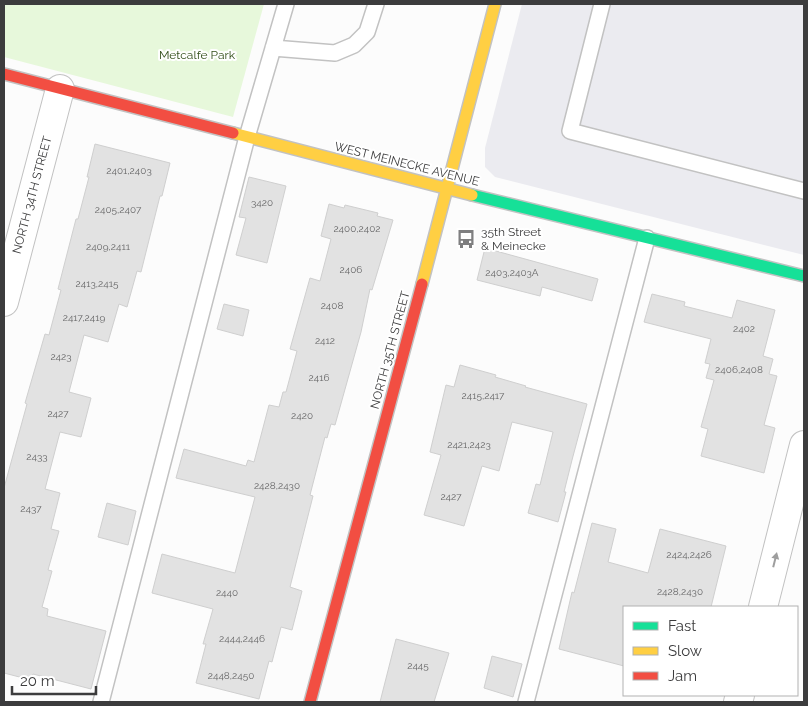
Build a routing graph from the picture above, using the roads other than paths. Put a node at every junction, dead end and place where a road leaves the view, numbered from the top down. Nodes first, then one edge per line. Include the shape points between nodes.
1 (286, 4) edge
2 (376, 4) edge
3 (494, 4) edge
4 (602, 4) edge
5 (273, 48) junction
6 (4, 74) edge
7 (60, 89) junction
8 (247, 137) junction
9 (447, 189) junction
10 (804, 191) edge
11 (646, 238) junction
12 (804, 276) edge
13 (4, 302) edge
14 (804, 445) edge
15 (763, 606) edge
16 (101, 702) edge
17 (310, 702) edge
18 (526, 702) edge

1 - 5 lane
2 - 5 lane via 367,32 354,45 335,53
3 - 9 street, NORTH 35TH STREET
4 - 10 lane via 570,131
5 - 8 lane
6 - 7 street, WEST MEINECKE AVENUE
7 - 8 street, WEST MEINECKE AVENUE
7 - 13 street, NORTH 34TH STREET
8 - 9 street, WEST MEINECKE AVENUE
8 - 16 lane
9 - 11 street, WEST MEINECKE AVENUE
9 - 17 street, NORTH 35TH STREET
11 - 12 street, WEST MEINECKE AVENUE
11 - 18 lane
15 -> 14 street

